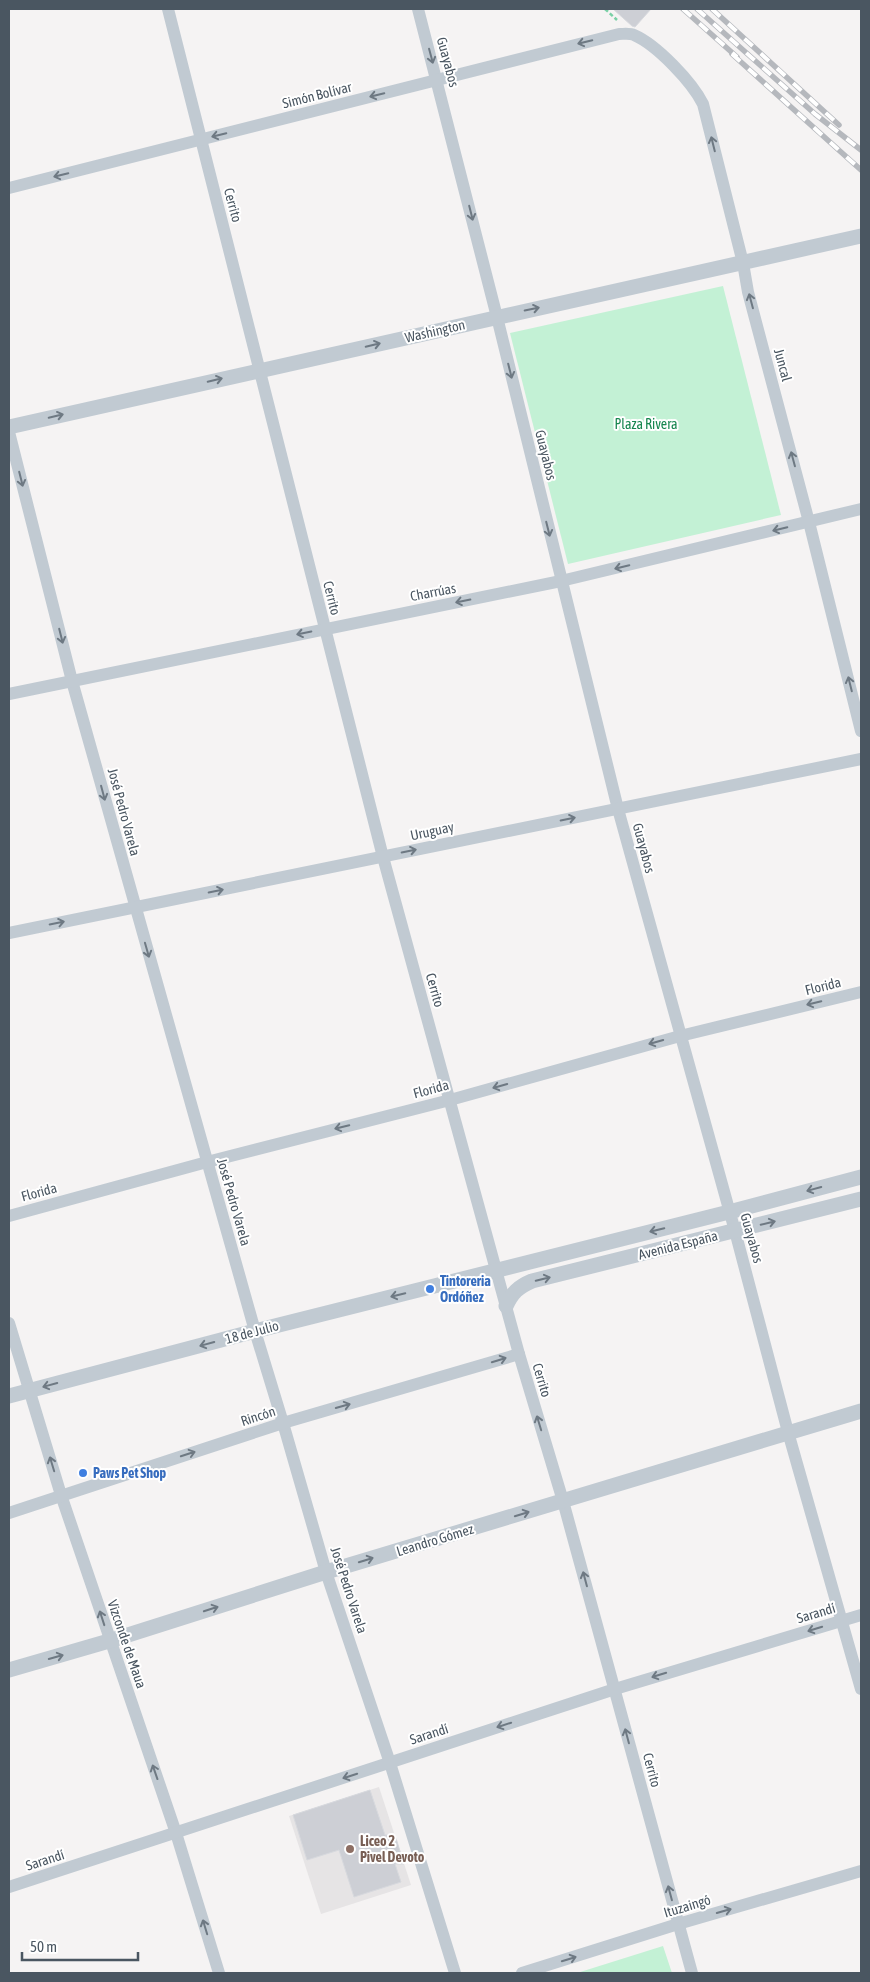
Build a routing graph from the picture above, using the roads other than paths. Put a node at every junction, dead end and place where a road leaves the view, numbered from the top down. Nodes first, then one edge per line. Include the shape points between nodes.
1 (168, 9) edge
2 (418, 9) edge
3 (633, 34) joint
4 (437, 80) junction
5 (200, 140) junction
6 (9, 188) edge
7 (861, 236) edge
8 (743, 263) junction
9 (497, 317) junction
10 (260, 370) junction
11 (9, 426) edge
12 (9, 432) edge
13 (861, 510) edge
14 (809, 522) junction
15 (561, 581) junction
16 (324, 629) junction
17 (72, 681) junction
18 (9, 694) edge
19 (861, 731) edge
20 (861, 759) edge
21 (618, 809) junction
22 (383, 857) junction
23 (135, 908) junction
24 (9, 933) edge
25 (861, 992) edge
26 (680, 1036) junction
27 (450, 1100) junction
28 (207, 1162) junction
29 (861, 1177) edge
30 (861, 1199) edge
31 (729, 1212) junction
32 (9, 1216) edge
33 (735, 1231) junction
34 (497, 1270) junction
35 (506, 1306) junction
36 (9, 1323) edge
37 (255, 1331) junction
38 (518, 1354) junction
39 (29, 1391) junction
40 (9, 1396) edge
41 (861, 1411) edge
42 (284, 1423) junction
43 (788, 1432) junction
44 (61, 1495) junction
45 (563, 1501) junction
46 (9, 1513) edge
47 (326, 1572) junction
48 (861, 1615) edge
49 (842, 1621) junction
50 (109, 1641) junction
51 (9, 1670) edge
52 (615, 1689) junction
53 (861, 1689) edge
54 (390, 1763) junction
55 (176, 1833) junction
56 (861, 1871) edge
57 (9, 1887) edge
58 (678, 1924) junction
59 (219, 1973) edge
60 (455, 1973) edge
61 (522, 1973) edge
62 (692, 1973) edge

1 - 5 street, Cerrito
2 -> 4 street, Guayabos
3 -> 4 street, Simón Bolívar via 619,34
8 -> 3 street, Juncal via 703,104 686,77
4 -> 5 street, Simón Bolívar
4 -> 9 street, Guayabos
5 -> 6 street, Simón Bolívar
5 - 10 street, Cerrito
7 - 8 street, Washington
9 -> 8 street, Washington
14 -> 8 street, Juncal
10 -> 9 street, Washington
9 -> 15 street, Guayabos
11 -> 10 street, Washington
10 - 16 street, Cerrito
12 -> 17 street, José Pedro Varela
13 - 14 street, Charrúas
14 -> 15 street, Charrúas
19 -> 14 street, Juncal
15 -> 16 street, Charrúas
15 - 21 street, Guayabos
16 -> 17 street, Charrúas
16 - 22 street, Cerrito
17 - 18 street, Charrúas
17 -> 23 street, José Pedro Varela
20 - 21 street, Uruguay
22 -> 21 street, Uruguay
21 - 26 street, Guayabos
23 -> 22 street, Uruguay
22 - 27 street, Cerrito
24 -> 23 street, Uruguay
23 -> 28 street, José Pedro Varela
25 -> 26 street, Florida
26 -> 27 street, Florida
26 - 31 street, Guayabos
27 -> 28 street, Florida
27 - 34 street, Cerrito
28 - 32 street, Florida
28 - 37 street, José Pedro Varela
29 -> 31 street, Avenida España
33 -> 30 street, Avenida España
31 - 33 street, Guayabos
31 -> 34 street, Avenida España
35 -> 33 street, Avenida España via 519,1287 532,1281
33 - 43 street, Guayabos
34 - 35 street, Cerrito
34 -> 37 street, 18 de Julio
35 - 38 street, Cerrito
36 - 39 street, Vizconde de Maua
37 -> 39 street, 18 de Julio
37 - 42 street, José Pedro Varela
42 -> 38 street, Rincón
45 -> 38 street, Cerrito
39 - 40 street, 18 de Julio
44 -> 39 street, Vizconde de Maua
41 - 43 street, Leandro Gómez
44 -> 42 street, Rincón
42 - 47 street, José Pedro Varela
43 - 45 street, Leandro Gómez
43 - 49 street, Guayabos
44 - 46 street, Rincón
50 -> 44 street, Vizconde de Maua
47 -> 45 street, Leandro Gómez
52 -> 45 street, Cerrito
50 -> 47 street, Leandro Gómez
47 - 54 street, José Pedro Varela
48 - 49 street, Sarandí
49 -> 52 street, Sarandí
49 - 53 street, Guayabos
51 -> 50 street, Leandro Gómez
55 -> 50 street, Vizconde de Maua
52 -> 54 street, Sarandí
58 -> 52 street, Cerrito
54 -> 55 street, Sarandí
54 - 60 street, José Pedro Varela
55 - 57 street, Sarandí
59 -> 55 street, Vizconde de Maua
58 -> 56 street, Ituzaingó
61 -> 58 street, Ituzaingó
58 - 62 street, Cerrito

